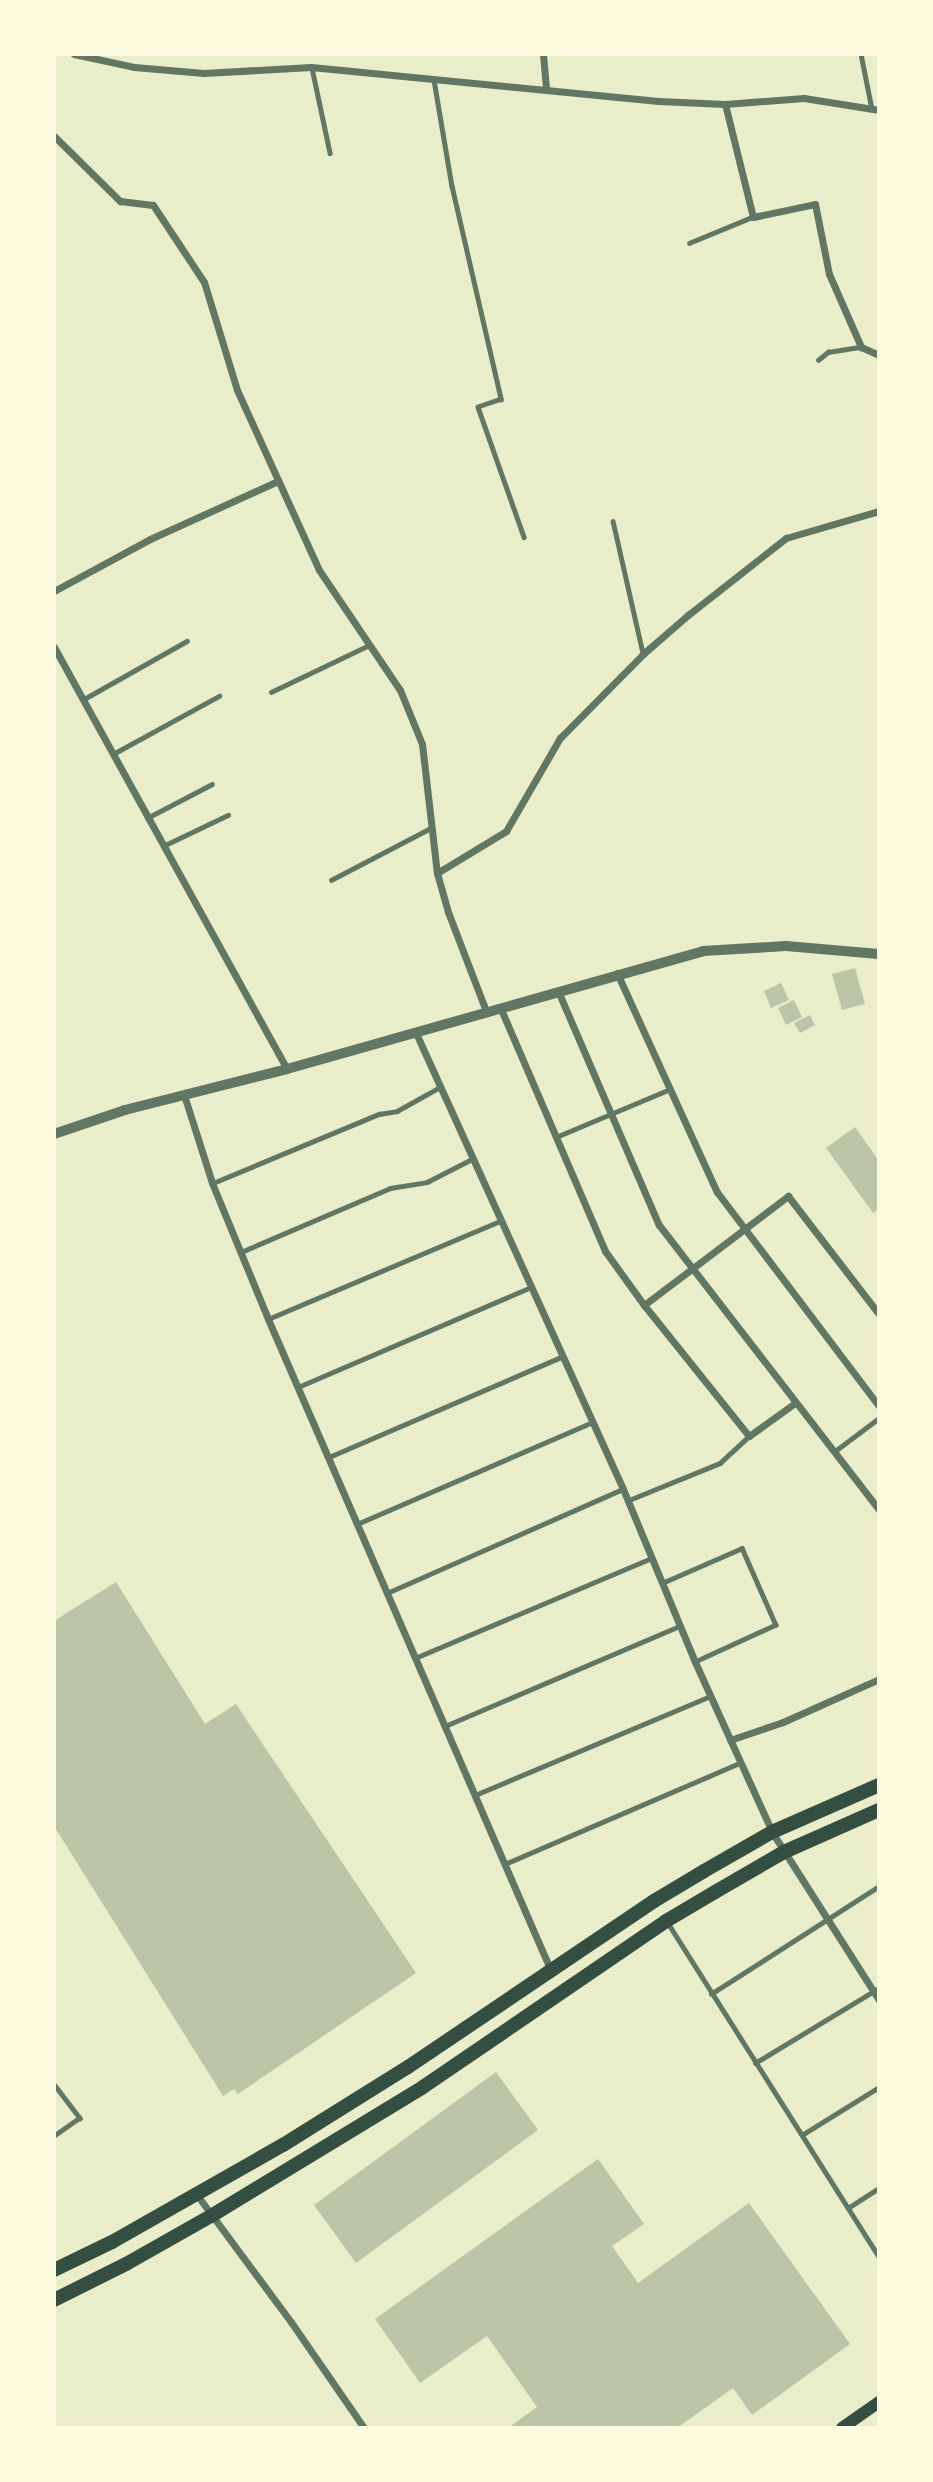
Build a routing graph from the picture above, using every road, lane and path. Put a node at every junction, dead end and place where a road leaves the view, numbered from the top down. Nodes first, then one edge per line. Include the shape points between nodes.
1 (74, 54) edge
2 (543, 54) edge
3 (861, 54) edge
4 (311, 67) junction
5 (434, 79) junction
6 (546, 89) junction
7 (725, 104) junction
8 (875, 109) edge
9 (54, 136) edge
10 (330, 153) dead end
11 (753, 217) junction
12 (689, 243) dead end
13 (861, 347) junction
14 (879, 355) edge
15 (818, 360) dead end
16 (278, 481) junction
17 (879, 511) edge
18 (613, 521) dead end
19 (524, 537) dead end
20 (54, 591) edge
21 (187, 641) dead end
22 (369, 645) junction
23 (54, 647) edge
24 (643, 654) junction
25 (271, 692) dead end
26 (219, 696) dead end
27 (83, 700) junction
28 (112, 755) junction
29 (212, 784) dead end
30 (228, 815) dead end
31 (146, 818) junction
32 (432, 828) junction
33 (162, 847) junction
34 (437, 873) junction
35 (331, 880) dead end
36 (879, 954) edge
37 (617, 974) junction
38 (558, 991) junction
39 (500, 1007) junction
40 (486, 1011) junction
41 (415, 1031) junction
42 (287, 1069) junction
43 (440, 1087) junction
44 (670, 1089) junction
45 (184, 1095) junction
46 (612, 1113) junction
47 (54, 1134) edge
48 (555, 1138) junction
49 (473, 1159) junction
50 (212, 1183) junction
51 (501, 1220) junction
52 (743, 1231) junction
53 (241, 1253) junction
54 (693, 1268) junction
55 (531, 1287) junction
56 (644, 1305) junction
57 (879, 1314) edge
58 (268, 1319) junction
59 (563, 1356) junction
60 (297, 1387) junction
61 (795, 1403) junction
62 (879, 1406) edge
63 (879, 1418) edge
64 (593, 1422) junction
65 (749, 1436) junction
66 (834, 1451) junction
67 (328, 1457) junction
68 (623, 1489) junction
69 (628, 1501) junction
70 (879, 1510) edge
71 (357, 1524) junction
72 (652, 1558) junction
73 (662, 1583) junction
74 (387, 1593) junction
75 (680, 1626) junction
76 (415, 1658) junction
77 (695, 1661) junction
78 (879, 1679) edge
79 (710, 1696) junction
80 (445, 1726) junction
81 (730, 1740) junction
82 (740, 1763) junction
83 (879, 1785) edge
84 (475, 1795) junction
85 (879, 1810) edge
86 (772, 1832) junction
87 (784, 1852) junction
88 (505, 1864) junction
89 (879, 1886) edge
90 (827, 1919) junction
91 (666, 1921) junction
92 (551, 1972) junction
93 (876, 1990) edge
94 (711, 1994) junction
95 (879, 2000) edge
96 (755, 2063) junction
97 (54, 2084) edge
98 (879, 2087) edge
99 (802, 2135) junction
100 (54, 2136) edge
101 (879, 2189) edge
102 (197, 2195) junction
103 (848, 2208) junction
104 (211, 2216) junction
105 (879, 2257) edge
106 (54, 2270) edge
107 (54, 2300) edge
108 (879, 2402) edge
109 (363, 2428) edge
110 (842, 2428) edge

1 - 4 street via 134,68 204,73
2 - 6 street
3 - 8 lane
4 - 5 street
4 - 10 lane
5 - 6 street
5 - 19 lane via 452,186 501,399 478,407
6 - 7 street
7 - 8 street via 804,98
7 - 11 street
9 - 16 street via 120,201 153,205 178,239 204,282 237,390
11 - 12 lane
11 - 13 street via 815,204 829,274
13 - 14 street
13 - 15 lane via 828,352
16 - 20 street via 150,539
16 - 22 street via 319,570
17 - 24 street via 786,538
18 - 24 lane
21 - 27 lane
22 - 25 lane
22 - 32 street via 400,690 422,744
23 - 27 street
24 - 34 street via 560,738 506,831
26 - 28 lane
27 - 28 street
28 - 31 street
29 - 31 lane
30 - 33 lane
31 - 33 street
32 - 34 street
32 - 35 lane
33 - 42 street
34 - 40 street
36 - 37 street via 737,947 671,958
37 - 38 street
37 - 44 street
38 - 39 street
38 - 46 street
39 - 40 street
39 - 48 street
40 - 41 street
41 - 42 street
41 - 43 street
42 - 45 street
43 - 49 street
43 - 50 lane via 397,1111 379,1114
44 - 46 lane
44 - 52 street via 716,1192
45 - 47 street
45 - 50 street
46 - 48 lane
46 - 54 street via 659,1225
48 - 56 street via 605,1251
49 - 51 street
49 - 53 lane via 427,1182 390,1188
50 - 53 street
51 - 55 street
51 - 58 lane
52 - 54 street
52 - 57 street via 788,1196
52 - 62 street
53 - 58 street
54 - 56 street
54 - 61 street
55 - 59 street
55 - 60 lane
56 - 65 street
58 - 60 street
59 - 64 street
59 - 67 lane
60 - 67 street
61 - 65 street
61 - 66 street
63 - 66 lane
64 - 68 street
64 - 71 lane
65 - 69 lane via 720,1463
66 - 70 street
67 - 71 street
68 - 69 street
68 - 74 lane
69 - 72 street
71 - 74 street
72 - 73 street
72 - 76 lane
73 - 75 street
73 - 77 lane via 742,1548 776,1625
74 - 76 street
75 - 77 street
75 - 80 lane
76 - 80 street
77 - 79 street
78 - 81 street
79 - 81 street
79 - 84 lane
80 - 84 street
81 - 82 street
82 - 86 street
82 - 88 lane
83 - 86 highway
84 - 88 street
85 - 87 highway
86 - 87 street
86 - 92 highway via 654,1901
87 - 90 street
87 - 91 highway
88 - 92 street
89 - 90 lane
90 - 93 street
90 - 94 lane
91 - 94 lane
91 - 104 highway via 423,2087
92 - 102 highway via 397,2074
93 - 95 street
93 - 96 lane
94 - 96 lane
96 - 99 lane
97 - 100 lane via 79,2118
98 - 99 lane
99 - 103 lane
101 - 103 lane
102 - 104 street
102 - 106 highway
103 - 105 lane
104 - 107 highway
104 - 109 street
108 - 110 main road

